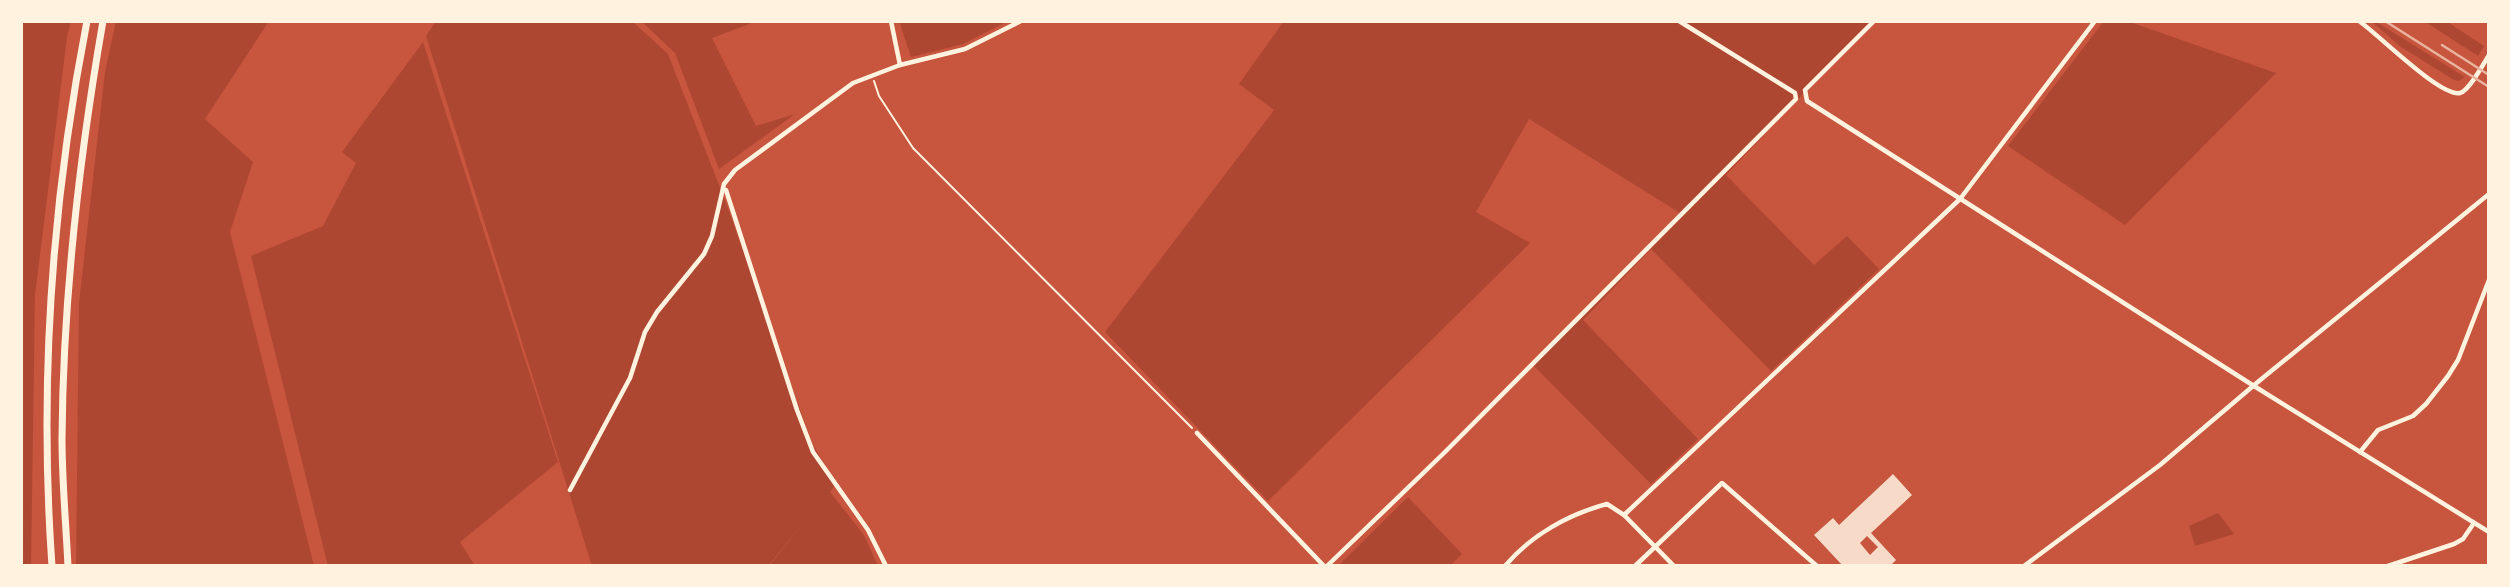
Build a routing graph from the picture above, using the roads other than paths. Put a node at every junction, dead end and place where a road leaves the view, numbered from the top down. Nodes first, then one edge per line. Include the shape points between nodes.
1 (87, 21) edge
2 (103, 21) edge
3 (891, 21) edge
4 (1021, 21) edge
5 (1679, 21) edge
6 (1874, 21) edge
7 (2095, 21) edge
8 (2359, 21) edge
9 (2489, 54) edge
10 (900, 65) junction
11 (725, 188) junction
12 (2489, 194) edge
13 (1960, 199) junction
14 (2489, 280) edge
15 (2254, 386) junction
16 (1197, 433) road end
17 (2360, 452) junction
18 (570, 490) dead end
19 (1624, 515) junction
20 (2474, 523) junction
21 (2489, 533) edge
22 (1655, 546) junction
23 (52, 566) edge
24 (68, 566) edge
25 (886, 566) edge
26 (1326, 566) edge
27 (1506, 566) edge
28 (1635, 566) edge
29 (1674, 566) edge
30 (1818, 566) edge
31 (2025, 566) edge
32 (2388, 566) edge

1 - 23 highway via 52,283 47,414
2 - 24 highway via 78,181 66,325 62,441
3 - 10 street
4 - 10 street via 965,48
5 - 26 street via 1795,93 1796,99
6 - 13 street via 1805,90 1807,101
7 - 13 street
8 - 9 street via 2448,92 2466,90
10 - 11 street via 853,83 742,164
11 - 18 street via 704,254 645,332 630,378
11 - 25 street via 813,452 868,530
12 - 15 street
13 - 15 street
13 - 19 street
14 - 17 street via 2448,376 2413,416 2378,430
15 - 17 street
15 - 31 street via 2160,465
16 - 26 street
17 - 20 street
19 - 22 street
19 - 27 street via 1607,504 1594,507 1536,536
20 - 21 street
20 - 32 street via 2454,544
22 - 28 street
22 - 29 street
22 - 30 street via 1722,483

